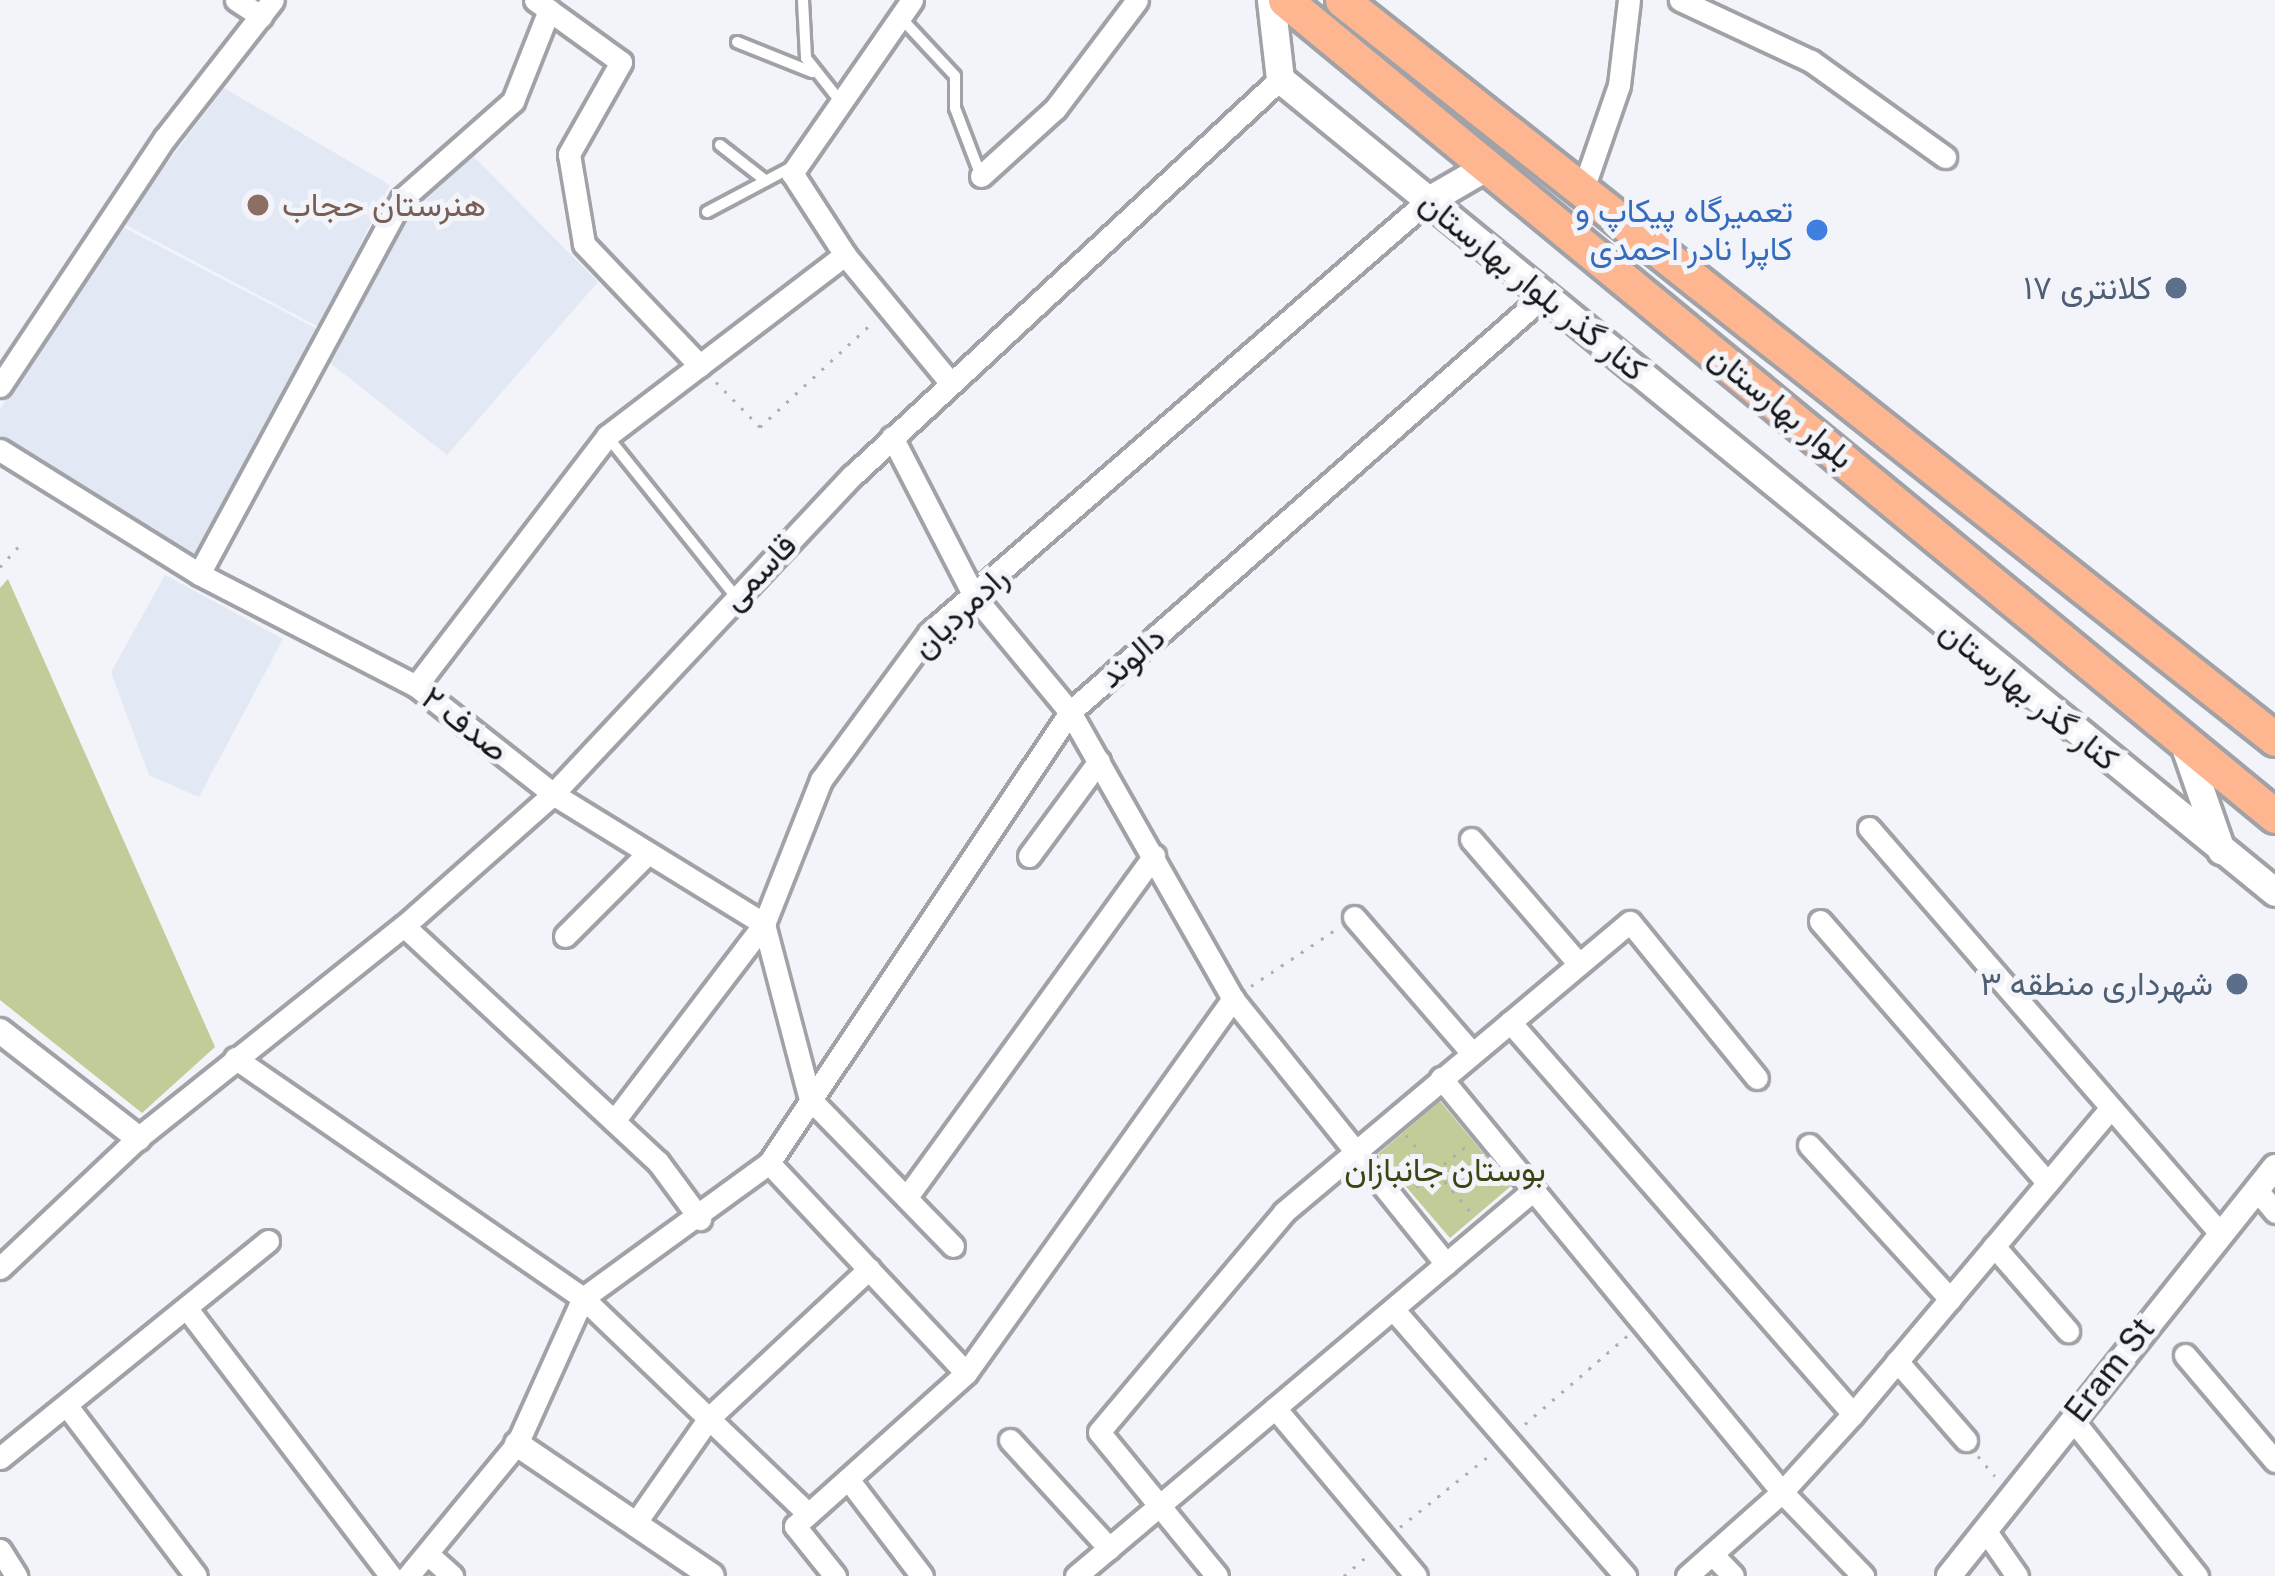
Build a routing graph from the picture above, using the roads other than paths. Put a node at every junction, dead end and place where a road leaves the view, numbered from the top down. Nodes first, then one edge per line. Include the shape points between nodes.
1 (236, 0) edge
2 (803, 0) edge
3 (1137, 0) edge
4 (1271, 0) edge
5 (1285, 0) edge
6 (1342, 0) edge
7 (1629, 0) edge
8 (1680, 0) edge
9 (542, 5) edge
10 (267, 8) edge
11 (907, 9) edge
12 (737, 42) dead end
13 (813, 73) junction
14 (1280, 79) junction
15 (840, 101) junction
16 (720, 145) dead end
17 (1946, 157) dead end
18 (1490, 165) junction
19 (794, 166) junction
20 (981, 176) joint
21 (766, 181) junction
22 (1581, 195) junction
23 (1427, 201) junction
24 (707, 212) dead end
25 (845, 255) junction
26 (1546, 294) junction
27 (1798, 358) junction
28 (700, 366) junction
29 (950, 381) junction
30 (0, 386) edge
31 (1766, 395) junction
32 (607, 436) junction
33 (892, 437) junction
34 (1898, 439) junction
35 (0, 449) edge
36 (1870, 480) junction
37 (1786, 494) joint
38 (199, 574) junction
39 (735, 596) junction
40 (974, 596) junction
41 (416, 686) junction
42 (1070, 712) junction
43 (2182, 738) junction
44 (2275, 739) edge
45 (1099, 761) junction
46 (554, 794) junction
47 (2275, 816) edge
48 (1869, 828) dead end
49 (1471, 839) dead end
50 (2222, 850) junction
51 (648, 853) junction
52 (1154, 855) junction
53 (1029, 856) dead end
54 (2275, 892) edge
55 (1354, 917) road end
56 (1820, 921) dead end
57 (764, 924) junction
58 (404, 926) junction
59 (565, 936) dead end
60 (1579, 964) junction
61 (1233, 999) junction
62 (1510, 1022) junction
63 (2, 1036) edge
64 (1472, 1053) junction
65 (235, 1058) junction
66 (1441, 1078) junction
67 (1757, 1078) dead end
68 (810, 1099) junction
69 (2111, 1108) junction
70 (614, 1121) junction
71 (138, 1138) junction
72 (1809, 1145) dead end
73 (1353, 1152) junction
74 (769, 1163) junction
75 (2275, 1167) edge
76 (2048, 1183) junction
77 (2256, 1189) junction
78 (1532, 1192) junction
79 (909, 1194) junction
80 (2275, 1212) edge
81 (700, 1219) junction
82 (2218, 1232) junction
83 (268, 1241) dead end
84 (953, 1246) dead end
85 (1994, 1246) junction
86 (1446, 1264) junction
87 (0, 1268) edge
88 (869, 1269) junction
89 (583, 1298) junction
90 (1950, 1299) junction
91 (1393, 1309) junction
92 (188, 1310) junction
93 (2068, 1331) dead end
94 (2185, 1355) dead end
95 (1897, 1361) junction
96 (966, 1373) junction
97 (67, 1406) junction
98 (1275, 1408) junction
99 (1853, 1414) junction
100 (709, 1418) junction
101 (2072, 1419) junction
102 (1010, 1440) dead end
103 (1966, 1440) road end
104 (517, 1444) junction
105 (0, 1458) edge
106 (2275, 1461) edge
107 (848, 1479) junction
108 (1782, 1492) junction
109 (1160, 1504) junction
110 (808, 1514) junction
111 (634, 1525) junction
112 (1985, 1530) junction
113 (1109, 1548) junction
114 (0, 1550) edge
115 (1712, 1554) junction
116 (430, 1556) junction
117 (16, 1576) edge
118 (196, 1576) edge
119 (391, 1576) edge
120 (408, 1576) edge
121 (452, 1576) edge
122 (712, 1576) edge
123 (835, 1576) edge
124 (922, 1576) edge
125 (1076, 1576) edge
126 (1216, 1576) edge
127 (1417, 1576) edge
128 (1624, 1576) edge
129 (1687, 1576) edge
130 (1733, 1576) edge
131 (1863, 1576) edge
132 (1949, 1576) edge
133 (2017, 1576) edge
134 (2197, 1576) edge

1 - 10 street
2 - 13 lane
3 - 20 street via 1055,109
4 - 14 main road
5 - 18 main road, بلوار بهارستان
6 - 22 main road, بلوار بهارستان
7 - 22 street via 1618,85
8 - 17 street via 1811,61
9 - 28 street via 621,62 569,154 584,244
9 - 38 street via 513,101 402,199
10 - 30 street via 165,138
11 - 15 street
11 - 20 lane via 955,76 956,108
12 - 13 lane
13 - 15 lane
14 - 23 main road, کنار گذر بلوار بهارستان
14 - 29 street, قاسمی
15 - 19 street
16 - 21 lane
18 - 23 main road
18 - 31 main road, بلوار بهارستان
19 - 21 lane
19 - 25 street via 794,181
21 - 24 lane
22 - 27 main road, بلوار بهارستان
23 - 26 main road, کنار گذر بلوار بهارستان
23 - 40 street, رادمردیان
25 - 28 street
25 - 29 street
26 - 37 main road, کنار گذر بلوار بهارستان
26 - 42 street, دالوند
27 - 31 main road via 1816,389 1812,406
27 - 34 main road, بلوار بهارستان
28 - 32 street
29 - 33 street, قاسمی
31 - 36 main road, بلوار بهارستان
32 - 39 lane
32 - 41 street
33 - 39 street, قاسمی
33 - 40 street
34 - 36 main road via 1851,433 1848,450
34 - 44 main road, بلوار بهارستان
35 - 38 street, صدف ۲
36 - 43 main road, بلوار بهارستان
37 - 50 main road, کنار گذر بهارستان
38 - 41 street, صدف ۲
39 - 46 street, قاسمی
40 - 42 street
40 - 57 street, رادمردیان via 929,633 848,735
41 - 46 street, صدف ۲
42 - 45 street
42 - 68 street, دالوند
43 - 47 main road, بلوار بهارستان
43 - 50 main road
45 - 52 street
45 - 53 street
46 - 51 street, صدف ۲
46 - 58 street, قاسمی
48 - 69 street
49 - 60 street
50 - 54 main road, کنار گذر بهارستان
51 - 57 street, صدف ۲
51 - 59 street
52 - 61 street
52 - 79 street
55 - 64 street
56 - 76 street
57 - 68 street
57 - 70 street, رادمردیان
58 - 65 street, قاسمی
58 - 70 street
60 - 62 street
60 - 67 street via 1630,922
61 - 73 street
61 - 96 street
62 - 64 street
62 - 99 street
63 - 71 street
64 - 66 street
65 - 71 street, قاسمی
65 - 89 street
66 - 73 street
66 - 78 street
68 - 74 street, دالوند
68 - 79 street
69 - 76 street
69 - 82 street
70 - 81 street via 658,1162
71 - 87 street, قاسمی
72 - 90 street
73 - 86 street
73 - 109 street via 1284,1212 1100,1432
74 - 81 street, دالوند
74 - 88 street
75 - 77 street, Eram St
76 - 85 street
77 - 80 street
77 - 82 street, Eram St
78 - 86 street
78 - 108 street
79 - 84 street
81 - 89 street, دالوند
82 - 101 street, Eram St
83 - 92 street
85 - 90 street
85 - 93 street
86 - 91 street
88 - 96 street
88 - 100 street
89 - 100 street
89 - 104 street
90 - 95 street
91 - 98 street
91 - 128 street
92 - 97 street
92 - 119 street
94 - 106 street
95 - 99 street
95 - 103 street
96 - 107 street
97 - 105 street
97 - 118 street
98 - 109 street
98 - 127 street
99 - 108 street
100 - 110 street
100 - 111 street
101 - 112 street, Eram St
101 - 134 street
102 - 113 street
104 - 111 street
104 - 116 street
107 - 110 street
107 - 124 street
108 - 115 street
108 - 131 street
109 - 113 street
109 - 126 street
110 - 123 street via 795,1526
111 - 122 street
112 - 132 street, Eram St
112 - 133 street
113 - 125 street
114 - 117 street
115 - 129 street
115 - 130 street
116 - 120 street
116 - 121 street

